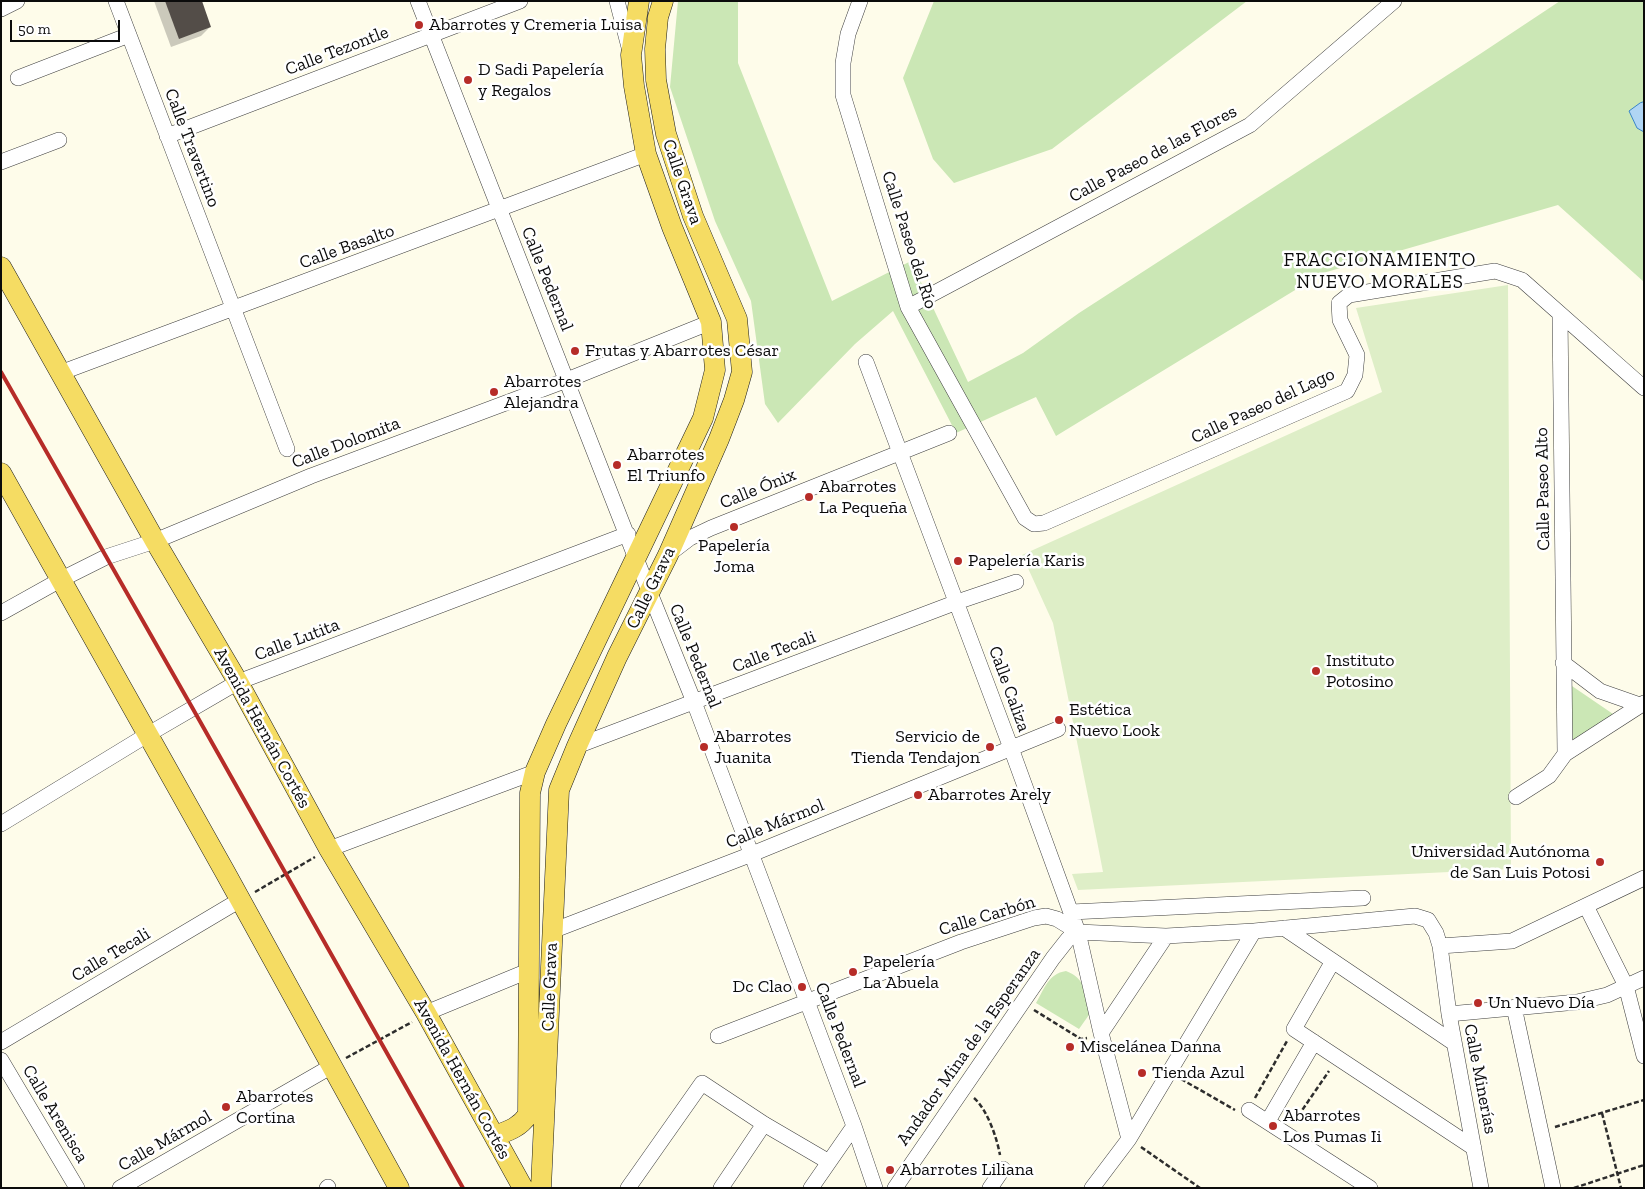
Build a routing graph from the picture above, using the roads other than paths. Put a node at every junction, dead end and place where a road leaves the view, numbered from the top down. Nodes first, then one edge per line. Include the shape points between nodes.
1 (18, 1) edge
2 (116, 1) edge
3 (418, 1) edge
4 (520, 1) edge
5 (617, 1) edge
6 (639, 1) edge
7 (663, 1) edge
8 (860, 1) edge
9 (1394, 1) edge
10 (1, 9) edge
11 (128, 35) junction
12 (431, 35) junction
13 (631, 55) junction
14 (18, 78) dead end
15 (168, 136) junction
16 (59, 140) dead end
17 (646, 154) junction
18 (1, 162) edge
19 (500, 210) junction
20 (1, 267) edge
21 (908, 308) junction
22 (233, 309) junction
23 (1560, 314) junction
24 (711, 322) junction
25 (866, 362) dead end
26 (60, 373) junction
27 (567, 380) junction
28 (1644, 388) edge
29 (949, 433) dead end
30 (287, 449) dead end
31 (899, 453) junction
32 (1, 473) edge
33 (1034, 524) joint
34 (628, 534) junction
35 (155, 541) junction
36 (668, 555) junction
37 (635, 556) junction
38 (62, 579) junction
39 (1016, 582) dead end
40 (649, 591) junction
41 (957, 602) junction
42 (1, 613) edge
43 (1563, 663) junction
44 (238, 682) junction
45 (694, 702) junction
46 (1642, 704) edge
47 (1058, 729) dead end
48 (147, 735) junction
49 (577, 746) junction
50 (1011, 748) junction
51 (1565, 754) junction
52 (535, 772) junction
53 (1516, 797) dead end
54 (1, 824) edge
55 (329, 849) junction
56 (752, 854) junction
57 (1644, 878) edge
58 (1363, 898) dead end
59 (240, 900) junction
60 (1586, 906) junction
61 (1071, 912) junction
62 (1428, 920) joint
63 (1284, 928) junction
64 (1254, 931) junction
65 (552, 932) junction
66 (1078, 932) junction
67 (1166, 936) junction
68 (1440, 946) junction
69 (1333, 961) junction
70 (528, 972) junction
71 (1644, 978) edge
72 (1626, 986) junction
73 (808, 1001) junction
74 (1514, 1007) junction
75 (426, 1013) junction
76 (1449, 1014) junction
77 (1101, 1033) junction
78 (718, 1036) dead end
79 (1, 1042) edge
80 (1314, 1042) junction
81 (1454, 1042) junction
82 (1644, 1056) edge
83 (1, 1060) edge
84 (332, 1066) junction
85 (1249, 1110) road end
86 (1268, 1121) junction
87 (764, 1124) junction
88 (854, 1126) junction
89 (494, 1136) junction
90 (1129, 1139) junction
91 (1474, 1148) junction
92 (829, 1162) junction
93 (1003, 1169) road end
94 (1366, 1187) edge
95 (77, 1188) edge
96 (120, 1188) edge
97 (399, 1188) edge
98 (523, 1188) edge
99 (541, 1188) edge
100 (628, 1188) edge
101 (721, 1188) edge
102 (811, 1188) edge
103 (875, 1188) edge
104 (895, 1188) edge
105 (990, 1188) edge
106 (1092, 1188) edge
107 (1481, 1188) edge
108 (1553, 1188) edge

1 - 10 street
2 - 11 street, Calle Travertino
3 - 12 street, Calle Pedernal
4 - 12 street, Calle Tezontle
5 - 13 street
6 - 13 main road, Calle Grava
7 - 36 main road, Calle Grava via 658,17 655,65 666,134 692,216 737,319 742,372 719,439
8 - 21 street, Calle Paseo del Río via 848,34 843,63 843,95
9 - 21 street, Calle Paseo de las Flores via 1250,125
11 - 14 street
11 - 15 street, Calle Travertino
12 - 15 street, Calle Tezontle
12 - 19 street, Calle Pedernal
13 - 17 main road, Calle Grava
15 - 22 street, Calle Travertino
16 - 18 street
17 - 19 street, Calle Basalto
17 - 24 main road, Calle Grava
19 - 22 street, Calle Basalto
19 - 27 street, Calle Pedernal
20 - 26 main road, Avenida Hernán Cortés
21 - 33 street, Calle Paseo del Río via 1025,518
22 - 26 street, Calle Basalto
22 - 30 street, Calle Travertino
23 - 28 street, Calle Paseo del Lago
23 - 33 street, Calle Paseo del Lago via 1522,280 1495,270 1349,295 1339,303 1340,320 1357,355 1355,375 1348,391 1044,523
23 - 43 street, Calle Paseo Alto
24 - 27 street, Calle Dolomita
24 - 37 main road, Calle Grava via 715,370 703,418
25 - 31 street, Calle Caliza
26 - 35 main road, Avenida Hernán Cortés
27 - 34 street, Calle Pedernal
27 - 35 street, Calle Dolomita via 311,476
29 - 31 street, Calle Ónix
31 - 36 street, Calle Ónix via 711,528 690,538
31 - 41 street, Calle Caliza
32 - 38 main road
34 - 37 street, Calle Pedernal
34 - 44 street, Calle Lutita
35 - 38 street, Calle Dolomita via 106,557
35 - 44 main road, Avenida Hernán Cortés
36 - 40 main road, Calle Grava
37 - 40 street, Calle Pedernal
37 - 52 main road, Calle Grava
38 - 42 street, Calle Dolomita
38 - 48 main road
39 - 41 street, Calle Tecali
40 - 45 street, Calle Pedernal
40 - 49 main road, Calle Grava
41 - 45 street, Calle Tecali
41 - 50 street, Calle Caliza
43 - 46 street via 1600,691
43 - 51 street, Calle Paseo Alto
44 - 48 street, Calle Lutita
44 - 55 main road, Avenida Hernán Cortés
45 - 49 street, Calle Tecali
45 - 56 street, Calle Pedernal
46 - 51 street
47 - 50 street, Calle Mármol
48 - 54 street, Calle Lutita
48 - 59 main road
49 - 65 main road, Calle Grava via 559,790
50 - 56 street, Calle Mármol
50 - 61 street, Calle Caliza
51 - 53 street via 1549,776
52 - 55 street
52 - 70 main road, Calle Grava via 530,793
55 - 75 main road, Avenida Hernán Cortés
56 - 65 street, Calle Mármol
56 - 73 street, Calle Pedernal
57 - 60 street
58 - 61 street
59 - 79 street, Calle Tecali
59 - 84 main road
60 - 68 street via 1512,941
60 - 72 street
61 - 66 street, Calle Caliza
62 - 63 street, Calle Carbón via 1415,916
62 - 68 street, Calle Minerías
63 - 64 street, Calle Carbón
63 - 69 street
64 - 67 street, Calle Carbón
64 - 90 street
65 - 99 main road, Calle Grava
66 - 67 street, Calle Carbón
66 - 73 street, Calle Carbón via 1057,919 1046,916 1034,918 961,942
66 - 77 street, Calle Caliza
66 - 104 street, Andador Mina de la Esperanza via 1061,947
67 - 77 street
68 - 76 street, Calle Minerías
69 - 80 street via 1294,1029
69 - 81 street
70 - 75 street
70 - 89 main road, Calle Grava via 528,1115 513,1130
71 - 72 street
72 - 74 street via 1607,995 1577,1002
72 - 82 street
73 - 78 street, Calle Carbón
73 - 88 street, Calle Pedernal
74 - 76 street
74 - 108 street
75 - 89 main road, Avenida Hernán Cortés
76 - 81 street, Calle Minerías
77 - 90 street, Calle Caliza
80 - 86 street
80 - 91 street
81 - 91 street, Calle Minerías
83 - 95 street, Calle Arenisca
84 - 96 street, Calle Mármol
84 - 97 main road
85 - 86 street
86 - 94 street
87 - 92 street
87 - 100 street via 702,1083
87 - 101 street
88 - 92 street
88 - 103 street, Calle Pedernal
89 - 98 main road, Avenida Hernán Cortés
90 - 106 street
91 - 107 street, Calle Minerías
92 - 102 street
93 - 105 street

